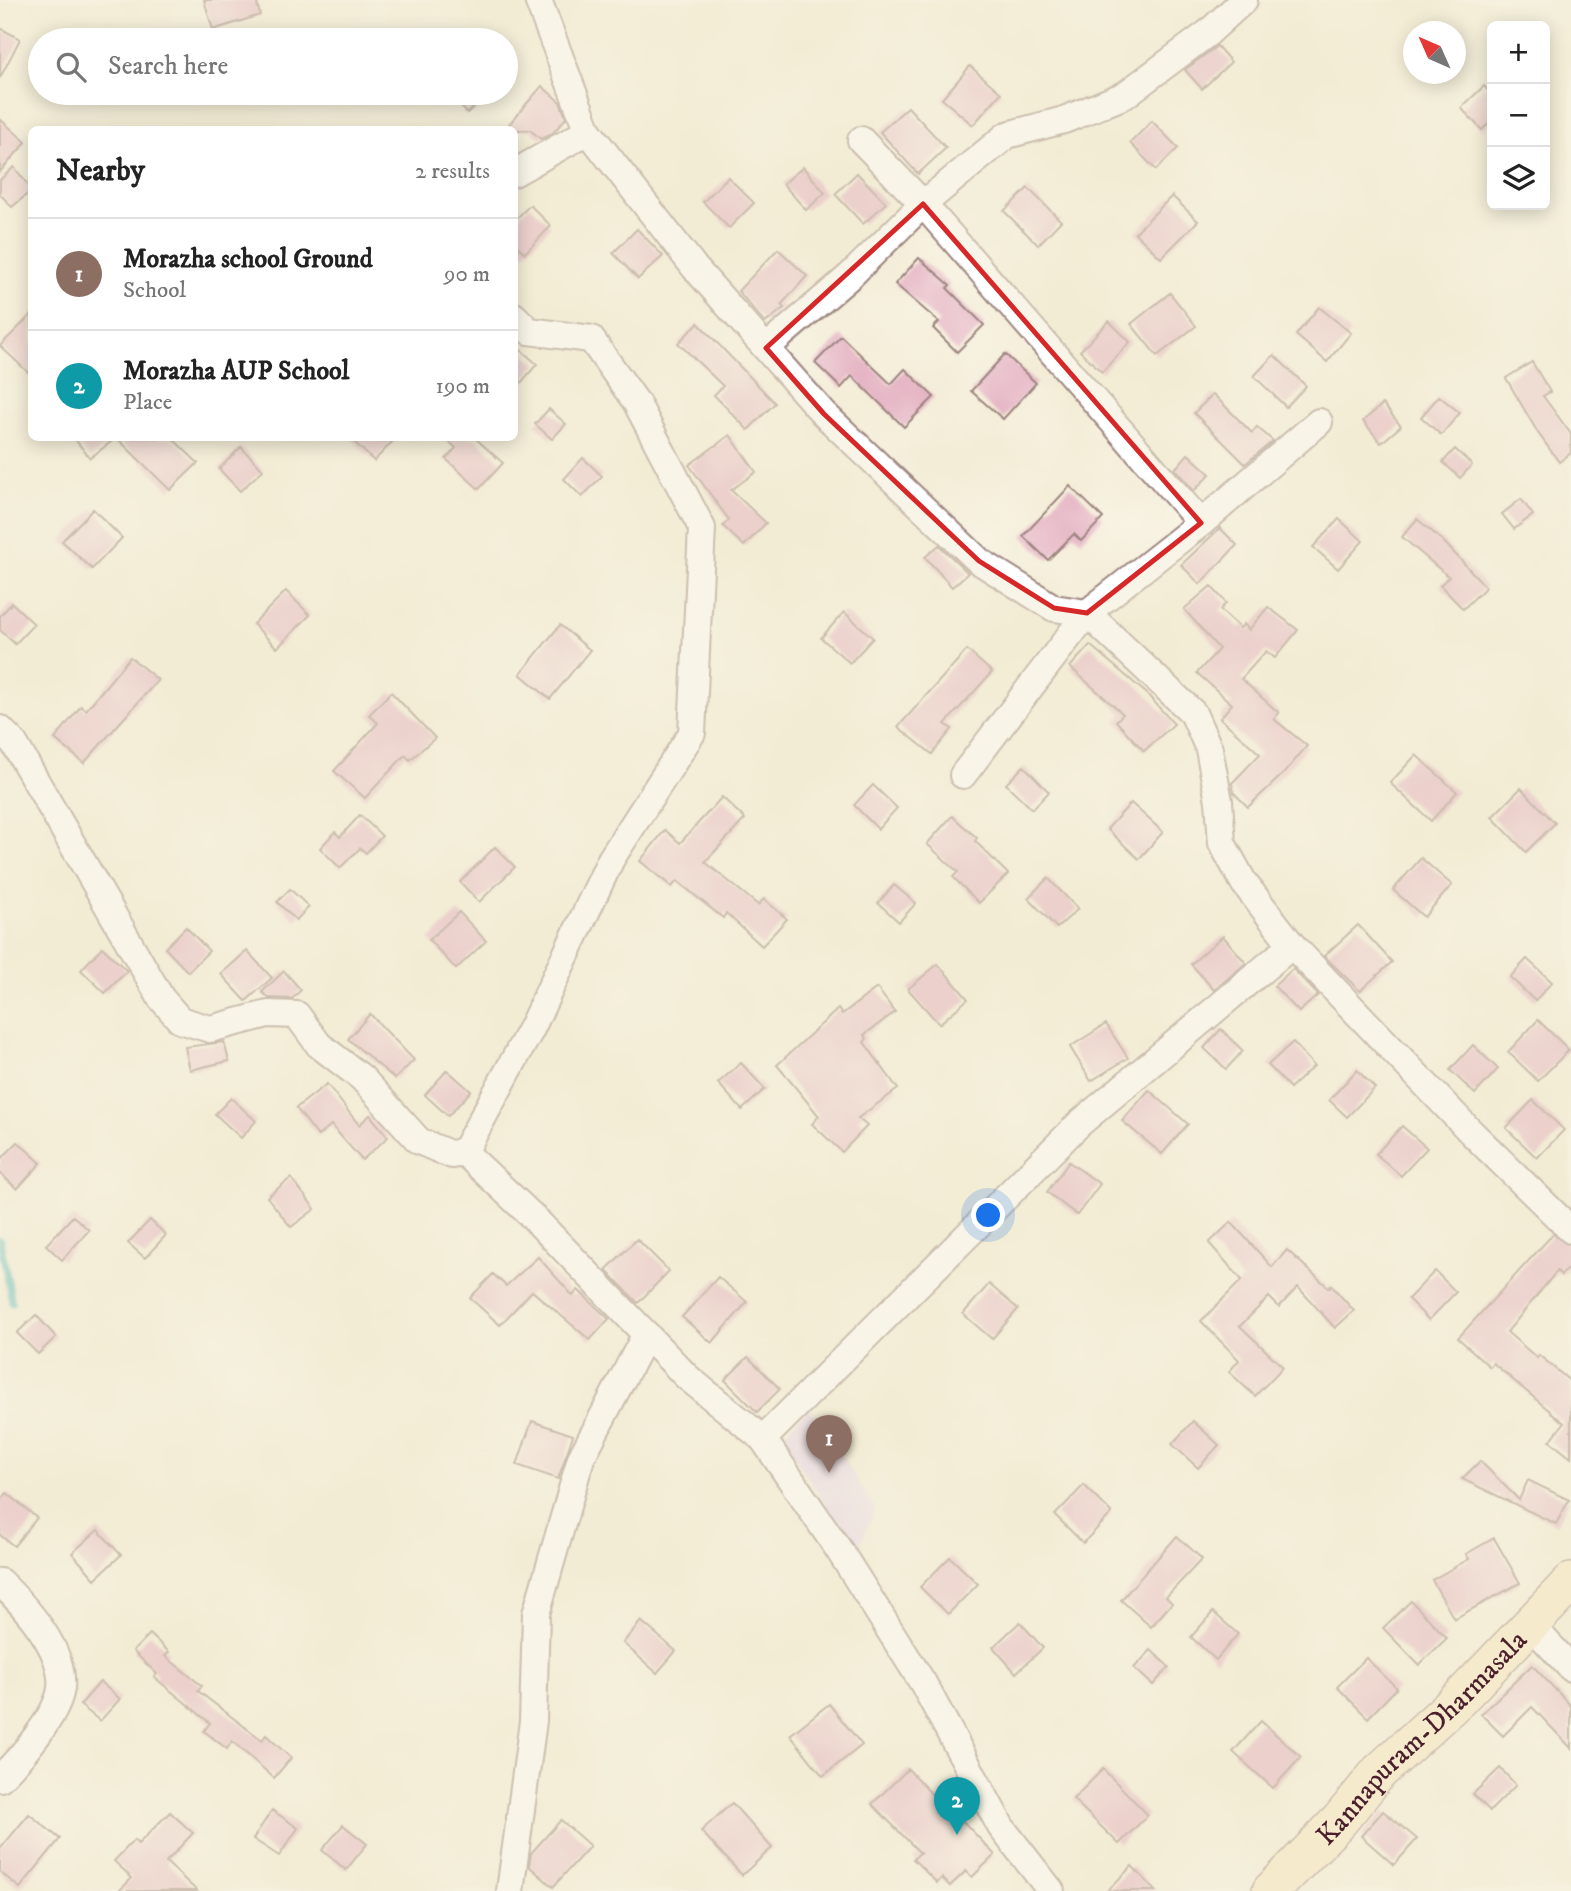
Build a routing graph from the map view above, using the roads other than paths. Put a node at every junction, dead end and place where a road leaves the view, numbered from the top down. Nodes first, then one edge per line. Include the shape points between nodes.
1 (538, 0) edge
2 (1244, 0) edge
3 (588, 131) junction
4 (861, 140) dead end
5 (518, 171) edge
6 (923, 204) junction
7 (518, 320) edge
8 (766, 348) junction
9 (1319, 422) dead end
10 (1201, 523) junction
11 (1087, 613) junction
12 (0, 729) edge
13 (963, 775) dead end
14 (1292, 945) junction
15 (466, 1149) junction
16 (1571, 1230) edge
17 (646, 1334) junction
18 (763, 1439) junction
19 (0, 1582) edge
20 (1571, 1582) edge
21 (1531, 1625) junction
22 (1571, 1668) edge
23 (0, 1778) edge
24 (510, 1891) edge
25 (1051, 1891) edge
26 (1271, 1891) edge

1 - 3 street
2 - 6 street via 1125,95 1064,120 1007,135
3 - 5 street
3 - 8 street via 695,268
4 - 6 street
6 - 8 street via 850,276
6 - 10 street
7 - 15 street via 529,331 591,339 636,402 702,528 692,733 611,859 532,1027
8 - 11 street via 824,414 979,561 1054,608
9 - 10 street
10 - 11 street
11 - 13 street
11 - 14 street via 1193,713 1209,749 1222,843 1244,883
12 - 15 street via 14,743 161,998 180,1020 211,1029 268,1014 297,1015 318,1045 362,1078 419,1141 452,1155
14 - 16 street
14 - 18 street via 1079,1124
15 - 17 street via 464,1152
17 - 18 street via 687,1377
17 - 24 street via 582,1458 536,1614 533,1721
18 - 25 street via 923,1683 1001,1827
19 - 23 street via 46,1638 59,1666 61,1689 42,1728
20 - 21 main road, Kannapuram-Dharmasala
21 - 22 street
21 - 26 main road, Kannapuram-Dharmasala via 1380,1772

